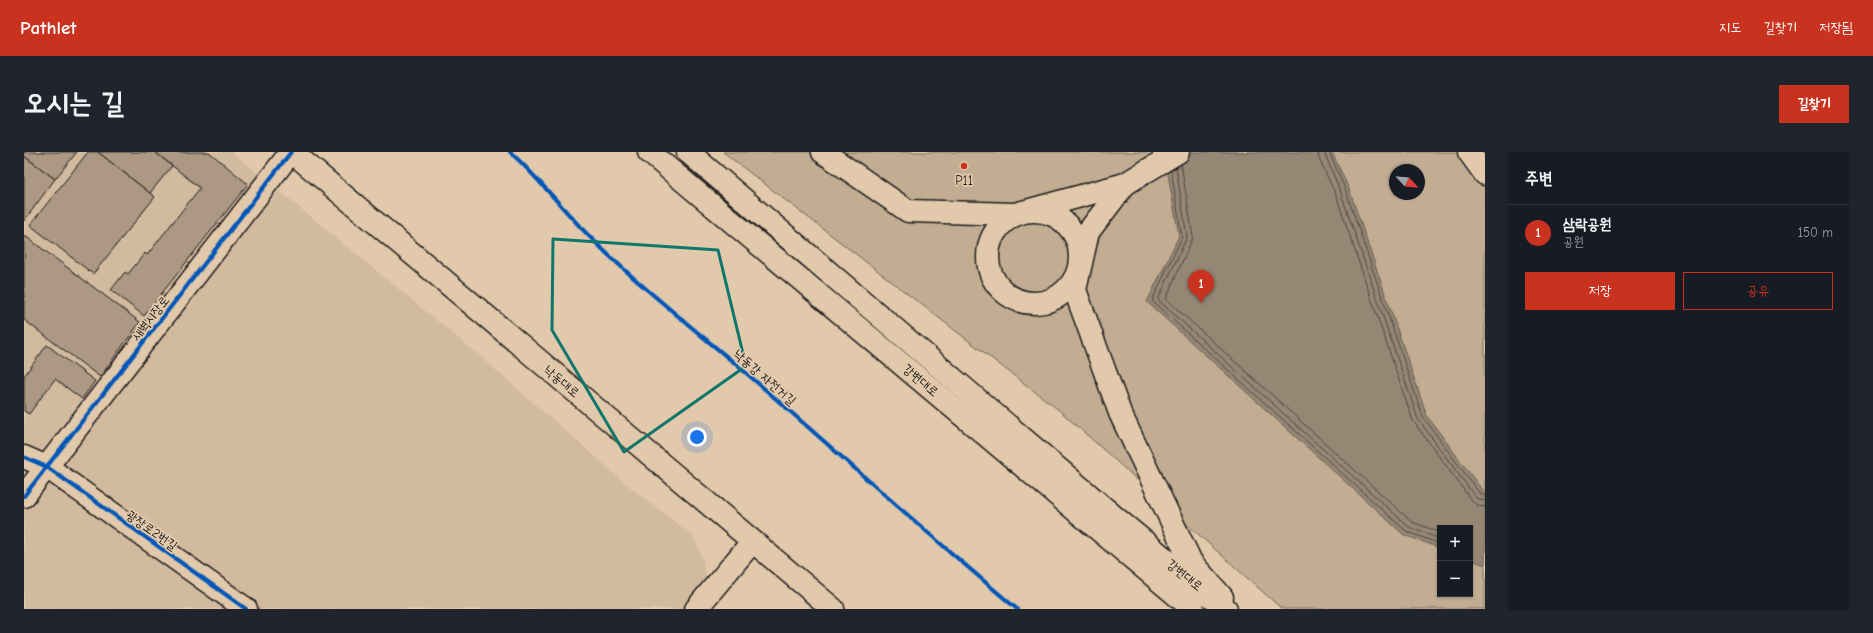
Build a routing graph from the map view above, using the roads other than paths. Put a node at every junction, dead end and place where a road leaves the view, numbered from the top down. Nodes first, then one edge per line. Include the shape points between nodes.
1 (291, 152) edge
2 (649, 152) edge
3 (688, 152) edge
4 (823, 152) edge
5 (1178, 152) edge
6 (1469, 152) edge
7 (1485, 174) edge
8 (1124, 184) junction
9 (1016, 214) junction
10 (1080, 266) junction
11 (24, 457) edge
12 (46, 467) junction
13 (24, 496) edge
14 (752, 542) junction
15 (246, 609) edge
16 (696, 609) edge
17 (833, 609) edge
18 (1193, 609) edge
19 (1226, 609) edge
20 (1233, 609) edge

1 - 12 main road, 새벽시장로
1 - 14 main road, 낙동대로
2 - 18 main road, 강변대로
3 - 19 main road, 강변대로 via 1117,520
4 - 9 main road via 908,211
5 - 8 main road
6 - 7 main road
8 - 9 main road
8 - 10 main road via 1088,232
9 - 10 main road via 1030,210 1044,211 1057,216 1068,225 1076,238 1080,251
9 - 10 main road via 1002,223 992,235 987,251 988,267 994,282 1005,294 1018,301 1034,304 1050,301 1064,293 1074,281
10 - 20 main road via 1075,290 1120,413 1191,562
11 - 12 main road, 광장로2번길
12 - 13 main road, 새벽시장로
12 - 15 main road, 광장로2번길
14 - 16 main road
14 - 17 main road, 낙동대로

